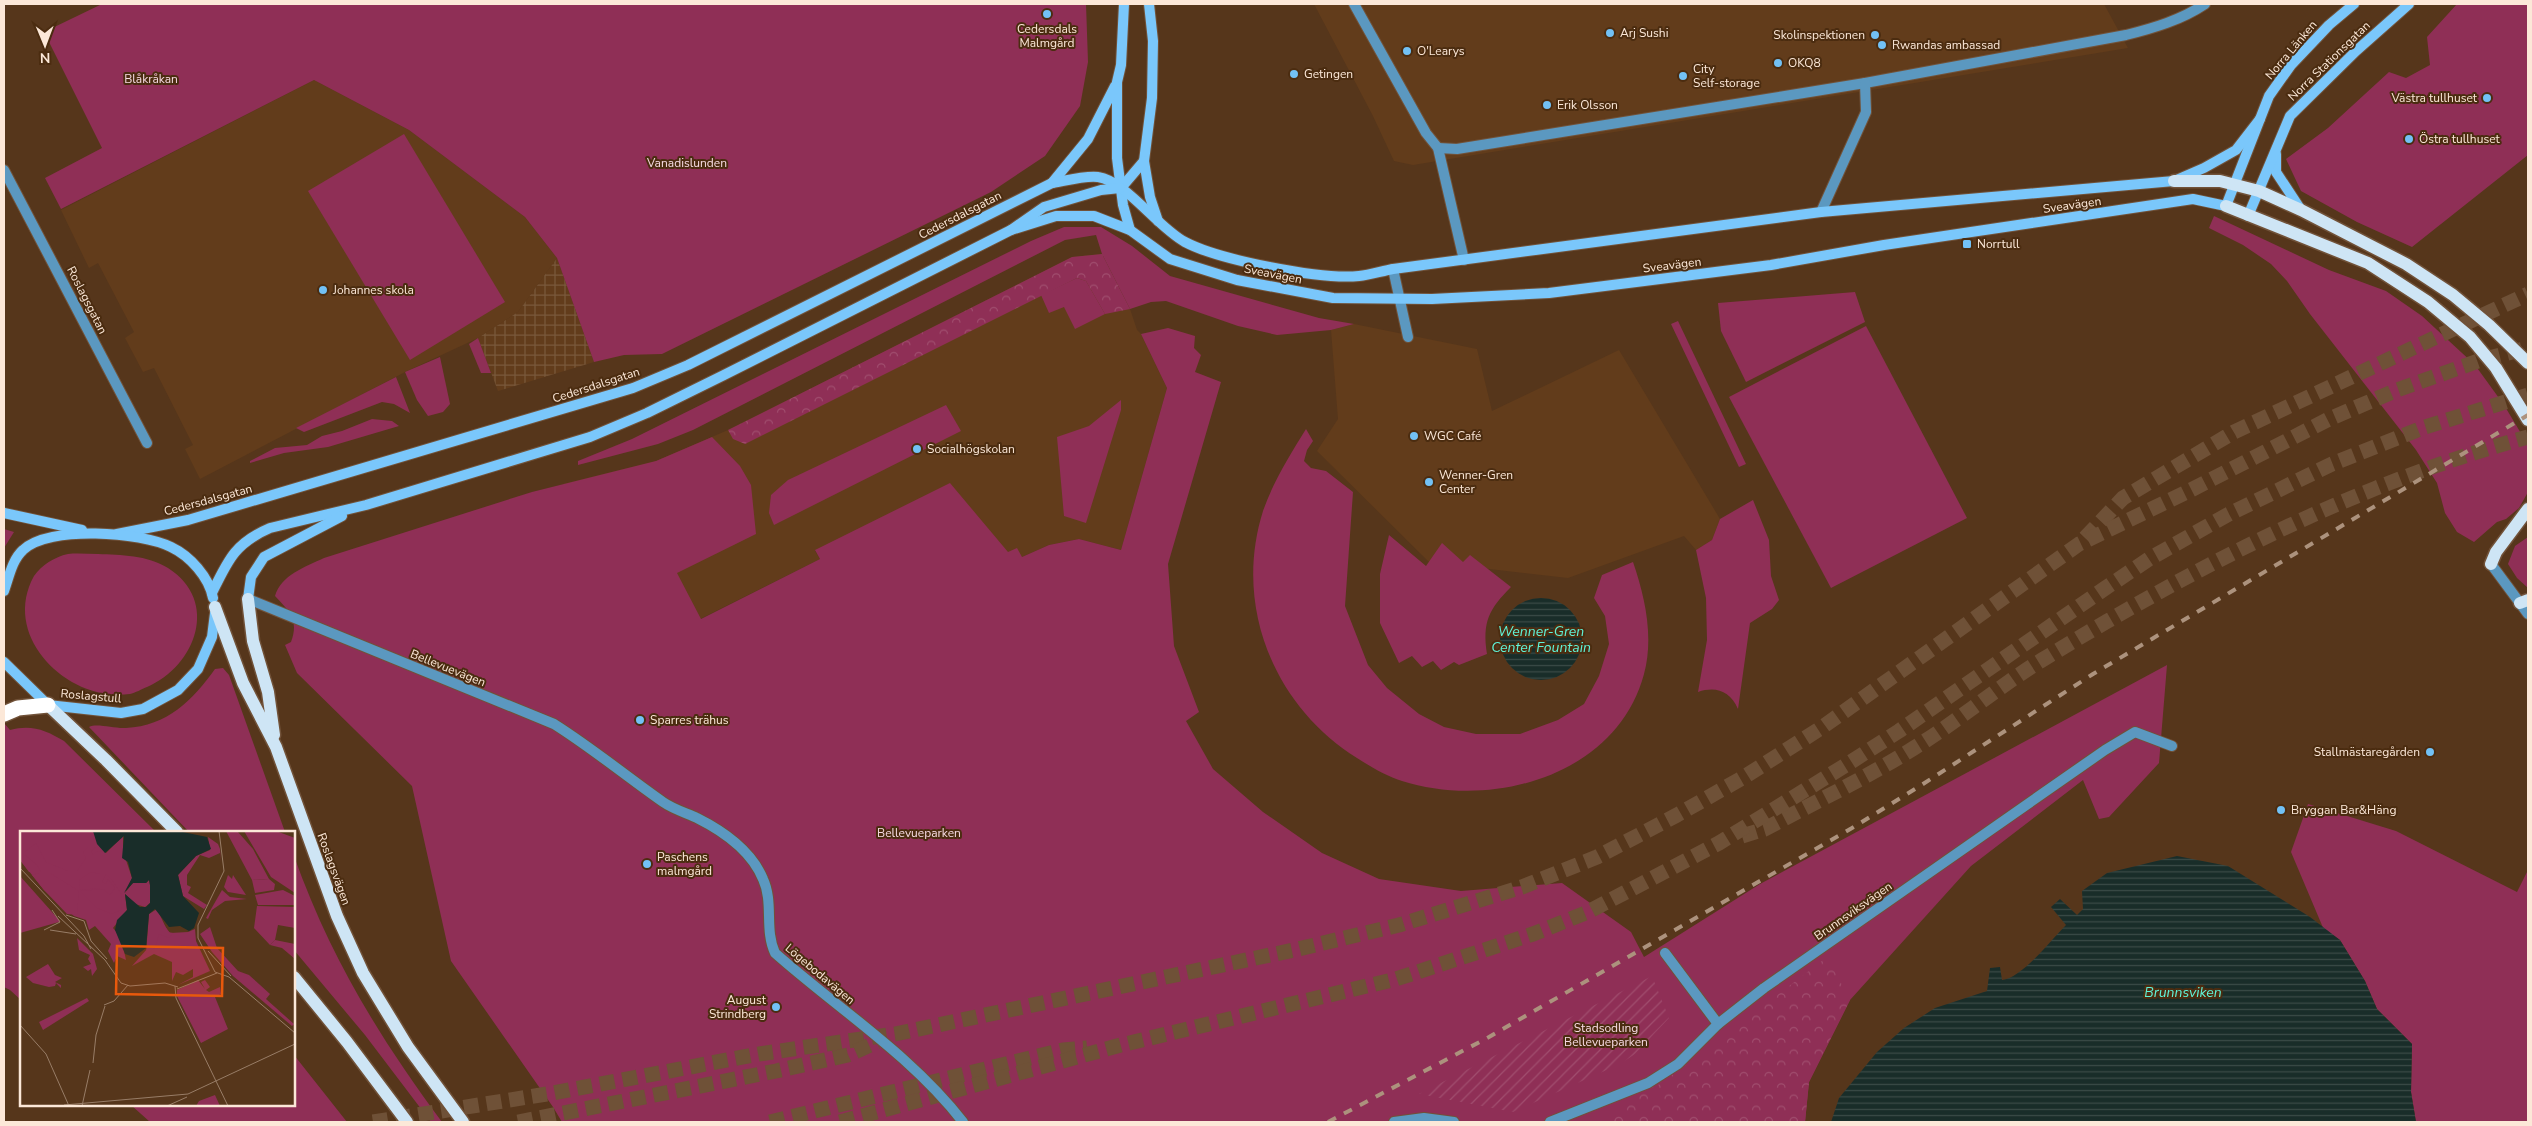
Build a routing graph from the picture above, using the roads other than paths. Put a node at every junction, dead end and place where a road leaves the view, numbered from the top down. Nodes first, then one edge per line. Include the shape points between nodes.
1 (1125, 4) edge
2 (1149, 4) edge
3 (1354, 4) edge
4 (2205, 4) edge
5 (2354, 4) edge
6 (2409, 4) edge
7 (2329, 24) joint
8 (1117, 82) junction
9 (1866, 82) junction
10 (2260, 119) junction
11 (1438, 148) junction
12 (2276, 148) junction
13 (1144, 161) junction
14 (4, 170) edge
15 (2174, 181) junction
16 (1052, 183) junction
17 (2236, 185) junction
18 (1121, 188) junction
19 (2259, 191) junction
20 (2226, 206) junction
21 (2302, 210) junction
22 (1821, 212) junction
23 (2248, 216) junction
24 (1160, 224) junction
25 (1011, 230) junction
26 (1130, 230) junction
27 (1464, 260) junction
28 (1393, 269) junction
29 (1400, 300) junction
30 (1408, 336) dead end
31 (2528, 363) edge
32 (2528, 420) edge
33 (148, 443) dead end
34 (366, 505) junction
35 (2528, 509) edge
36 (4, 513) edge
37 (98, 534) junction
38 (117, 534) junction
39 (2491, 564) joint
40 (4, 591) edge
41 (212, 593) junction
42 (248, 599) junction
43 (2524, 601) edge
44 (215, 607) junction
45 (2528, 614) edge
46 (4, 662) edge
47 (48, 705) junction
48 (4, 714) edge
49 (2172, 746) dead end
50 (276, 747) junction
51 (630, 777) joint
52 (176, 831) edge
53 (1665, 953) dead end
54 (295, 978) edge
55 (1718, 1024) junction
56 (408, 1122) edge
57 (463, 1122) edge
58 (962, 1122) edge
59 (1394, 1122) edge
60 (1454, 1122) edge
61 (1550, 1122) edge

1 - 8 main road
2 - 13 main road via 1153,41 1152,98
3 - 11 street via 1426,133
4 - 9 street via 2152,29 2126,35
5 - 7 main road, Norra Stationsgatan
6 - 12 main road, Norra Stationsgatan via 2290,116
7 - 10 main road, Norra Länken via 2291,64 2269,96
8 - 16 main road, Cedersdalsgatan via 1088,140
8 - 18 main road via 1117,158
9 - 11 street via 1457,149
9 - 22 street via 1866,112
10 - 15 main road, Sveavägen via 2236,150
10 - 17 main road
11 - 27 street
12 - 19 main road
12 - 21 main road via 2276,172
13 - 18 main road
13 - 24 main road via 1150,197
14 - 33 street, Roslagsgatan
15 - 17 main road via 2220,181
15 - 22 main road, Sveavägen
16 - 18 main road, Cedersdalsgatan via 1097,176
16 - 38 main road, Cedersdalsgatan via 688,365 633,388 188,520
17 - 19 main road
17 - 20 main road
18 - 24 main road, Cedersdalsgatan
18 - 25 main road via 1101,190 1044,207
18 - 26 main road
19 - 21 main road
19 - 23 main road
20 - 23 main road
20 - 29 main road, Sveavägen via 2193,199 1770,265 1549,293
21 - 31 main road via 2406,264 2453,295 2489,324
22 - 27 main road, Sveavägen
23 - 32 main road via 2368,263 2450,319 2496,368
24 - 28 main road, Sveavägen via 1186,242 1245,262 1305,272 1358,276
25 - 26 main road, Sveavägen via 1056,216 1094,216
25 - 34 main road via 647,413 536,455
26 - 29 main road, Sveavägen via 1170,259 1237,280 1333,298
27 - 28 main road, Sveavägen
28 - 29 street
29 - 30 street
34 - 41 main road via 270,528 244,541 234,552
34 - 42 main road via 325,523 264,557 251,577
35 - 39 main road via 2496,552
36 - 37 main road
37 - 38 main road, Roslagstull
37 - 40 main road, Roslagstull via 63,535 36,541 15,561
38 - 41 main road, Roslagstull via 170,546 188,558
39 - 43 street
41 - 44 main road, Roslagstull
42 - 50 main road via 253,641 268,692
42 - 51 street, Bellevuevägen via 554,724
43 - 45 street
44 - 47 main road, Roslagstull via 212,637 205,657 190,678 165,699 143,709 121,713
44 - 50 main road, Roslagsvägen via 243,683
46 - 47 main road, Roslagstull
47 - 48 highway via 18,708
47 - 52 main road
49 - 55 street, Brunnsviksvägen via 2135,732 2105,750 1764,988
50 - 57 main road, Roslagsvägen via 337,916 363,973 408,1048
51 - 58 street, Lögebodavägen via 664,803 724,833 747,854 763,878 768,895 770,938 775,953 888,1046 949,1105
53 - 55 street
54 - 56 main road
55 - 61 street, Brunnsviksvägen via 1678,1064 1648,1083
59 - 60 street via 1424,1118

